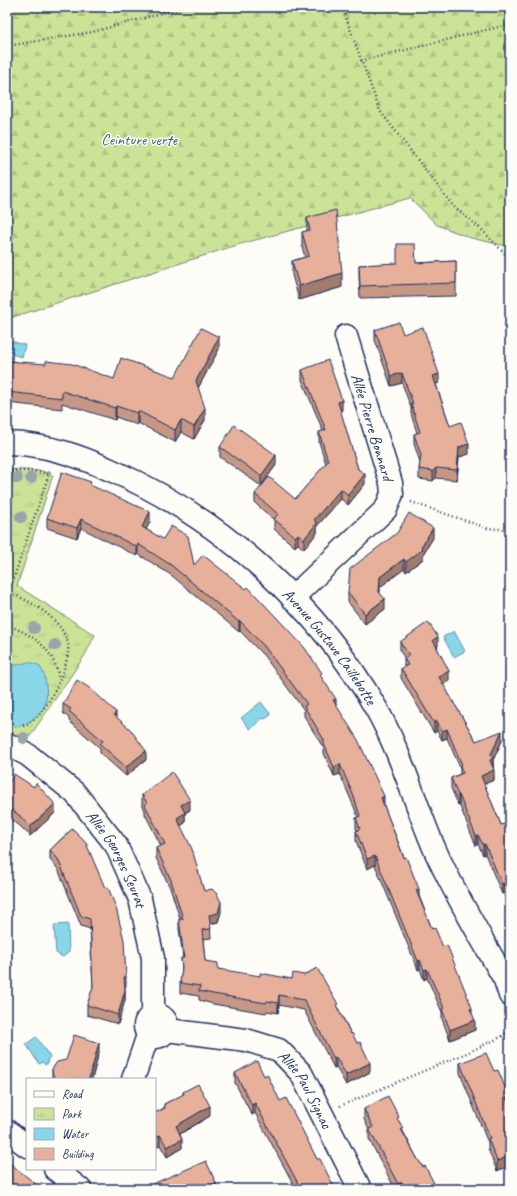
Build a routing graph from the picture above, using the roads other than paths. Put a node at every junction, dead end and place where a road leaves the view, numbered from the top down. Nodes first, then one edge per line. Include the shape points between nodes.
1 (346, 336) dead end
2 (7, 443) edge
3 (292, 598) junction
4 (12, 735) edge
5 (510, 995) edge
6 (157, 1027) junction
7 (133, 1078) edge
8 (7, 1131) edge
9 (26, 1145) edge
10 (360, 1189) edge

1 - 3 street, Allée Pierre Bonnard via 383,454 392,494 386,509
2 - 3 street, Avenue Gustave Caillebotte via 29,444 63,451 141,483 180,505 224,536 270,573
3 - 5 street, Avenue Gustave Caillebotte via 330,641 378,712 436,851
4 - 6 street, Allée Georges Seurat via 28,754 75,793 116,845 140,899 152,958 153,1006
6 - 7 street via 146,1041
6 - 10 street, Allée Paul Signac via 246,1040 279,1050 301,1073
8 - 9 street

